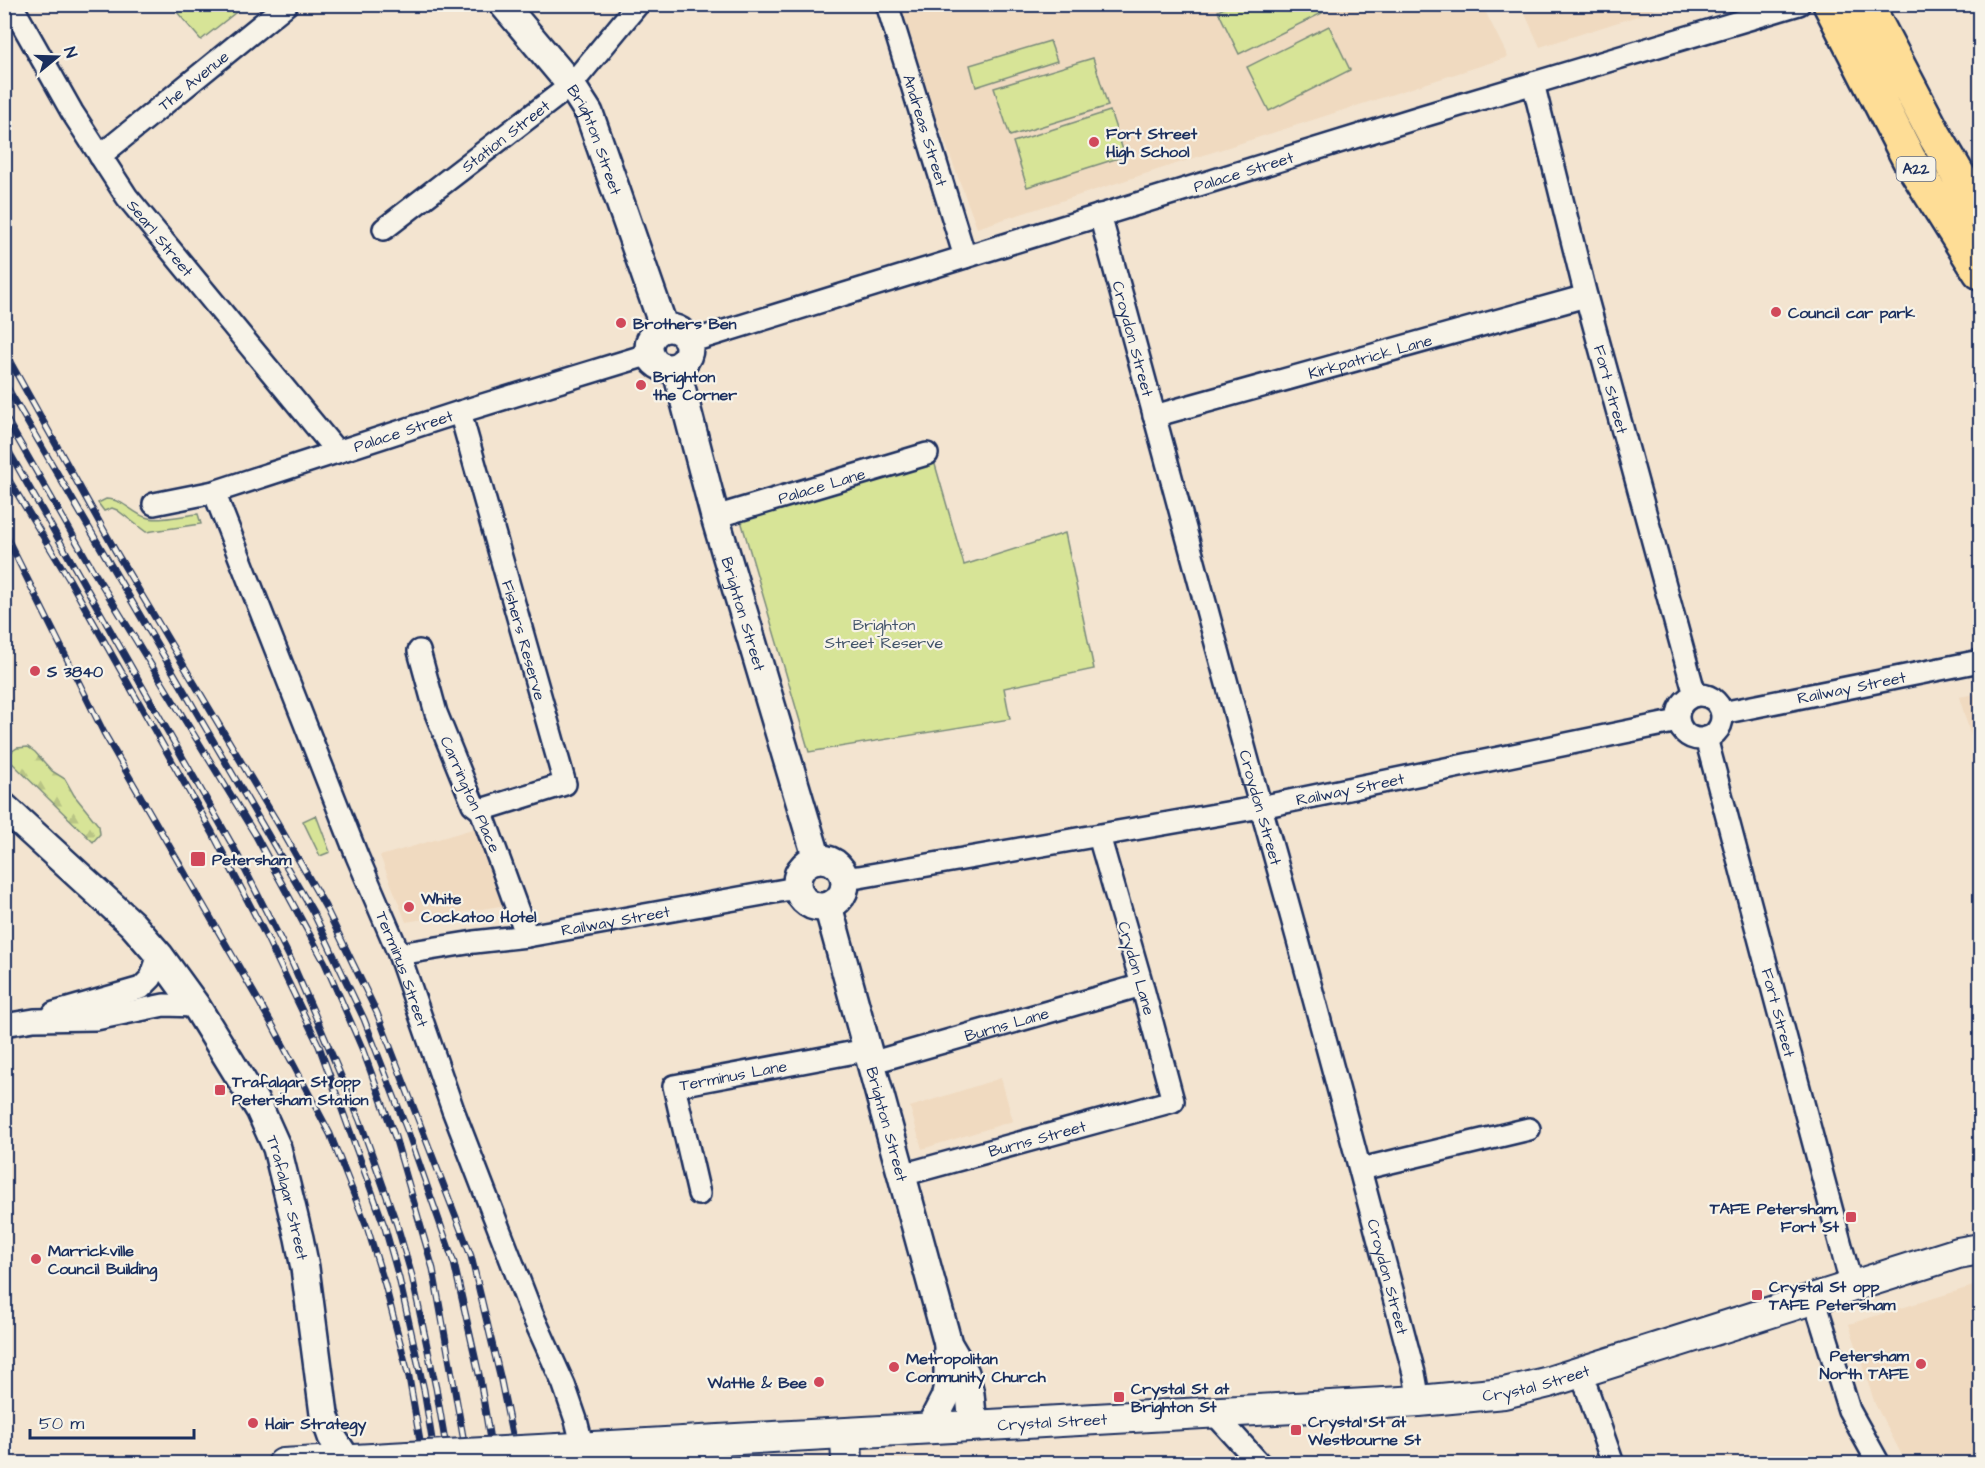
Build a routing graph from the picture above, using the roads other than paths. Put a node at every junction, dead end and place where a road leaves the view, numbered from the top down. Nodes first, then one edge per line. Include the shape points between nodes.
1 (11, 4) edge
2 (287, 4) edge
3 (503, 4) edge
4 (638, 4) edge
5 (887, 4) edge
6 (1799, 4) edge
7 (1830, 4) edge
8 (1866, 4) edge
9 (1533, 83) junction
10 (571, 85) junction
11 (100, 156) junction
12 (1980, 212) edge
13 (1100, 215) junction
14 (384, 229) dead end
15 (965, 257) junction
16 (1980, 272) edge
17 (1586, 296) junction
18 (664, 328) junction
19 (689, 342) junction
20 (650, 354) junction
21 (676, 368) junction
22 (460, 412) junction
23 (1154, 416) junction
24 (337, 452) junction
25 (927, 454) dead end
26 (214, 492) junction
27 (154, 504) dead end
28 (715, 517) junction
29 (419, 651) dead end
30 (1980, 661) edge
31 (1695, 695) junction
32 (1722, 713) junction
33 (1678, 721) junction
34 (1706, 738) junction
35 (4, 807) edge
36 (1261, 807) junction
37 (481, 810) junction
38 (1099, 836) junction
39 (817, 859) junction
40 (845, 878) junction
41 (796, 888) junction
42 (828, 906) junction
43 (527, 936) junction
44 (399, 954) junction
45 (159, 955) junction
46 (1142, 985) junction
47 (196, 1006) junction
48 (34, 1020) junction
49 (4, 1025) edge
50 (868, 1056) junction
51 (1173, 1101) joint
52 (1529, 1129) dead end
53 (1361, 1169) junction
54 (902, 1175) junction
55 (699, 1194) dead end
56 (1980, 1249) edge
57 (1852, 1287) junction
58 (1814, 1298) junction
59 (948, 1344) junction
60 (1581, 1372) junction
61 (1419, 1401) junction
62 (1213, 1412) junction
63 (973, 1426) junction
64 (929, 1429) junction
65 (846, 1434) junction
66 (575, 1454) edge
67 (348, 1462) edge
68 (283, 1464) edge
69 (847, 1464) edge
70 (1260, 1464) edge
71 (1613, 1464) edge
72 (1879, 1464) edge

1 - 11 street, Searl Street
2 - 11 street, The Avenue
3 - 10 street, Brighton Street
4 - 10 street, Station Street
5 - 15 street, Andreas Street
6 - 9 street, Palace Street
7 - 16 highway, A22 via 1910,159
8 - 12 highway, A22
9 - 13 street, Palace Street
9 - 17 street, Fort Street
10 - 14 street, Station Street
10 - 18 street, Brighton Street via 590,113
11 - 24 street, Searl Street via 127,197
13 - 15 street, Palace Street
13 - 23 street, Croydon Street
15 - 19 street, Palace Street
17 - 23 street, Kirkpatrick Lane
17 - 31 street, Fort Street
18 - 19 street via 682,332
18 - 20 street via 654,335
19 - 21 street via 689,355
20 - 21 street via 657,365
20 - 22 street, Palace Street
21 - 28 street, Brighton Street
22 - 24 street, Palace Street
22 - 37 street, Fishers Reserve via 565,784
23 - 36 street, Croydon Street
24 - 26 street, Palace Street
25 - 28 street, Palace Lane
26 - 27 street, Palace Street
26 - 44 street, Terminus Street
28 - 39 street, Brighton Street
29 - 37 street, Carrington Place via 436,713 473,804
30 - 32 street, Railway Street
31 - 32 street via 1715,701
31 - 33 street via 1683,702
32 - 34 street via 1717,732
33 - 34 street via 1691,738
33 - 36 street, Railway Street
34 - 57 street, Fort Street
35 - 45 street, Trafalgar Street via 132,924
36 - 38 street, Railway Street
36 - 53 street, Croydon Street
37 - 43 street, Carrington Place
38 - 40 street, Railway Street
38 - 46 street, Crydon Lane
39 - 40 street via 837,865
39 - 41 street via 798,872
40 - 42 street via 840,898
41 - 42 street via 808,904
41 - 43 street, Railway Street
42 - 50 street, Brighton Street
43 - 44 street, Railway Street
44 - 66 street, Terminus Street via 457,1121 564,1385 576,1420
45 - 47 street, Trafalgar Street
45 - 48 street via 151,978 141,988
46 - 50 street, Burns Lane
46 - 51 street, Crydon Lane
47 - 48 street via 164,1005 96,1019
47 - 67 street, Trafalgar Street via 260,1110 277,1148 305,1268 324,1414 332,1437
48 - 49 street
50 - 54 street, Brighton Street
50 - 55 street, Terminus Lane via 674,1086
51 - 54 street, Burns Street
52 - 53 street
53 - 61 street, Croydon Street
54 - 59 street, Brighton Street
56 - 57 main road, Crystal Street
57 - 58 main road, Crystal Street
58 - 60 main road, Crystal Street
58 - 72 street via 1849,1410
59 - 63 street, Brighton Street via 965,1373
59 - 64 street, Brighton Street via 946,1392
60 - 61 main road, Crystal Street via 1504,1393
60 - 71 street
61 - 62 main road, Crystal Street
62 - 63 main road, Crystal Street
62 - 70 street
63 - 64 main road, Crystal Street
64 - 65 main road, Crystal Street
65 - 66 main road, Crystal Street
65 - 69 main road
66 - 67 main road, Crystal Street, bridge
67 - 68 main road, Crystal Street

